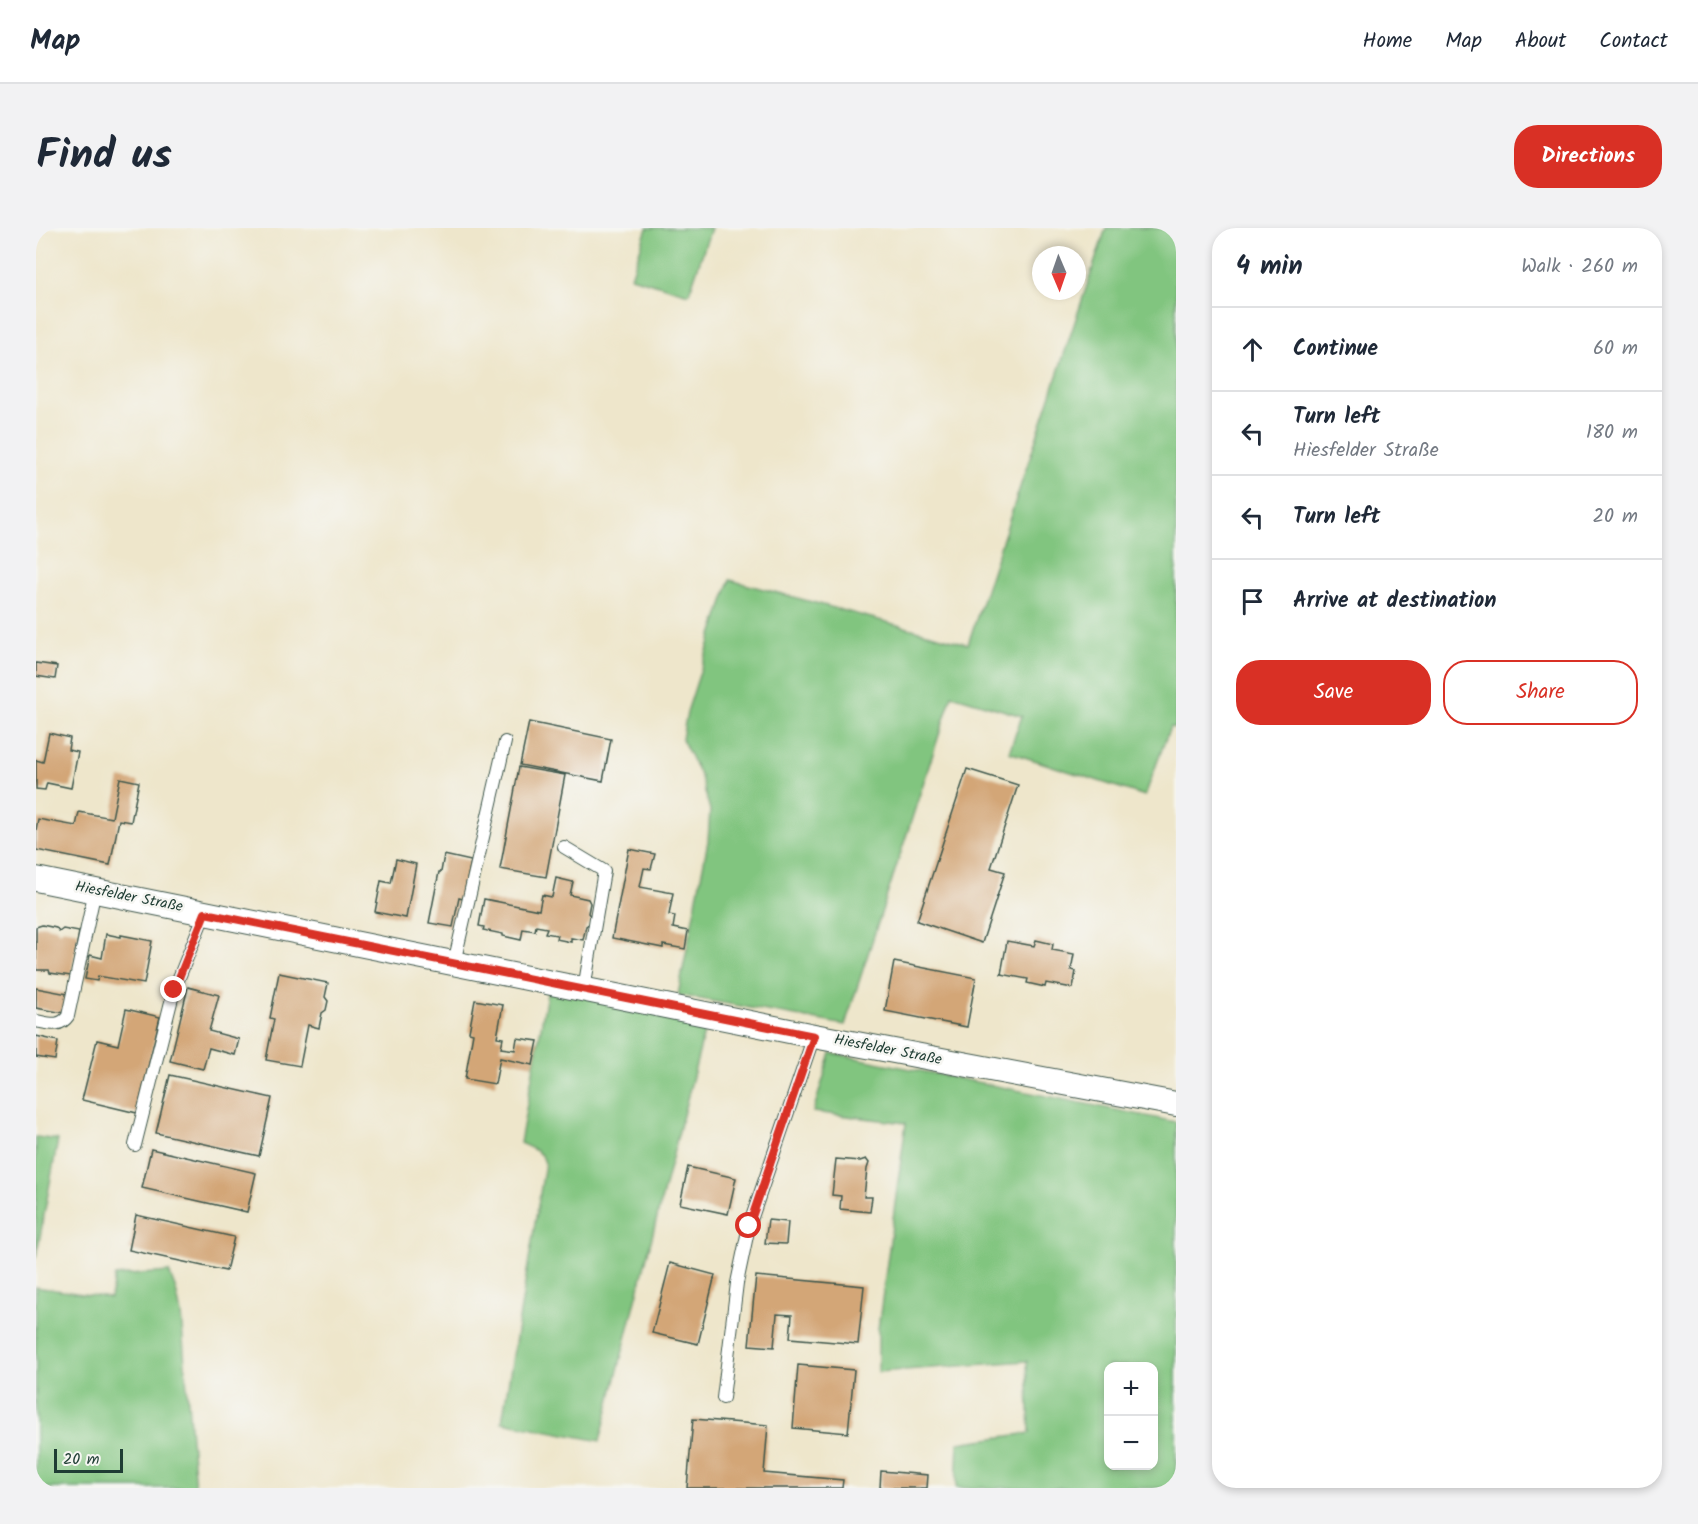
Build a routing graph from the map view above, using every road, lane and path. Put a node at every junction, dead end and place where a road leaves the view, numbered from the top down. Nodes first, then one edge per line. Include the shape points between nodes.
1 (505, 742) dead end
2 (564, 847) dead end
3 (36, 879) edge
4 (95, 890) junction
5 (205, 913) junction
6 (454, 963) junction
7 (585, 989) junction
8 (36, 1021) edge
9 (814, 1036) junction
10 (1176, 1104) edge
11 (135, 1145) dead end
12 (723, 1398) dead end

1 - 6 lane
2 - 7 lane via 604,871
3 - 4 street, Hiesfelder Straße
4 - 5 street, Hiesfelder Straße
4 - 8 lane via 68,1016 56,1025
5 - 6 street, Hiesfelder Straße
5 - 11 lane via 174,990
6 - 7 street, Hiesfelder Straße
7 - 9 street, Hiesfelder Straße
9 - 10 street, Hiesfelder Straße
9 - 12 lane via 749,1226 737,1282

